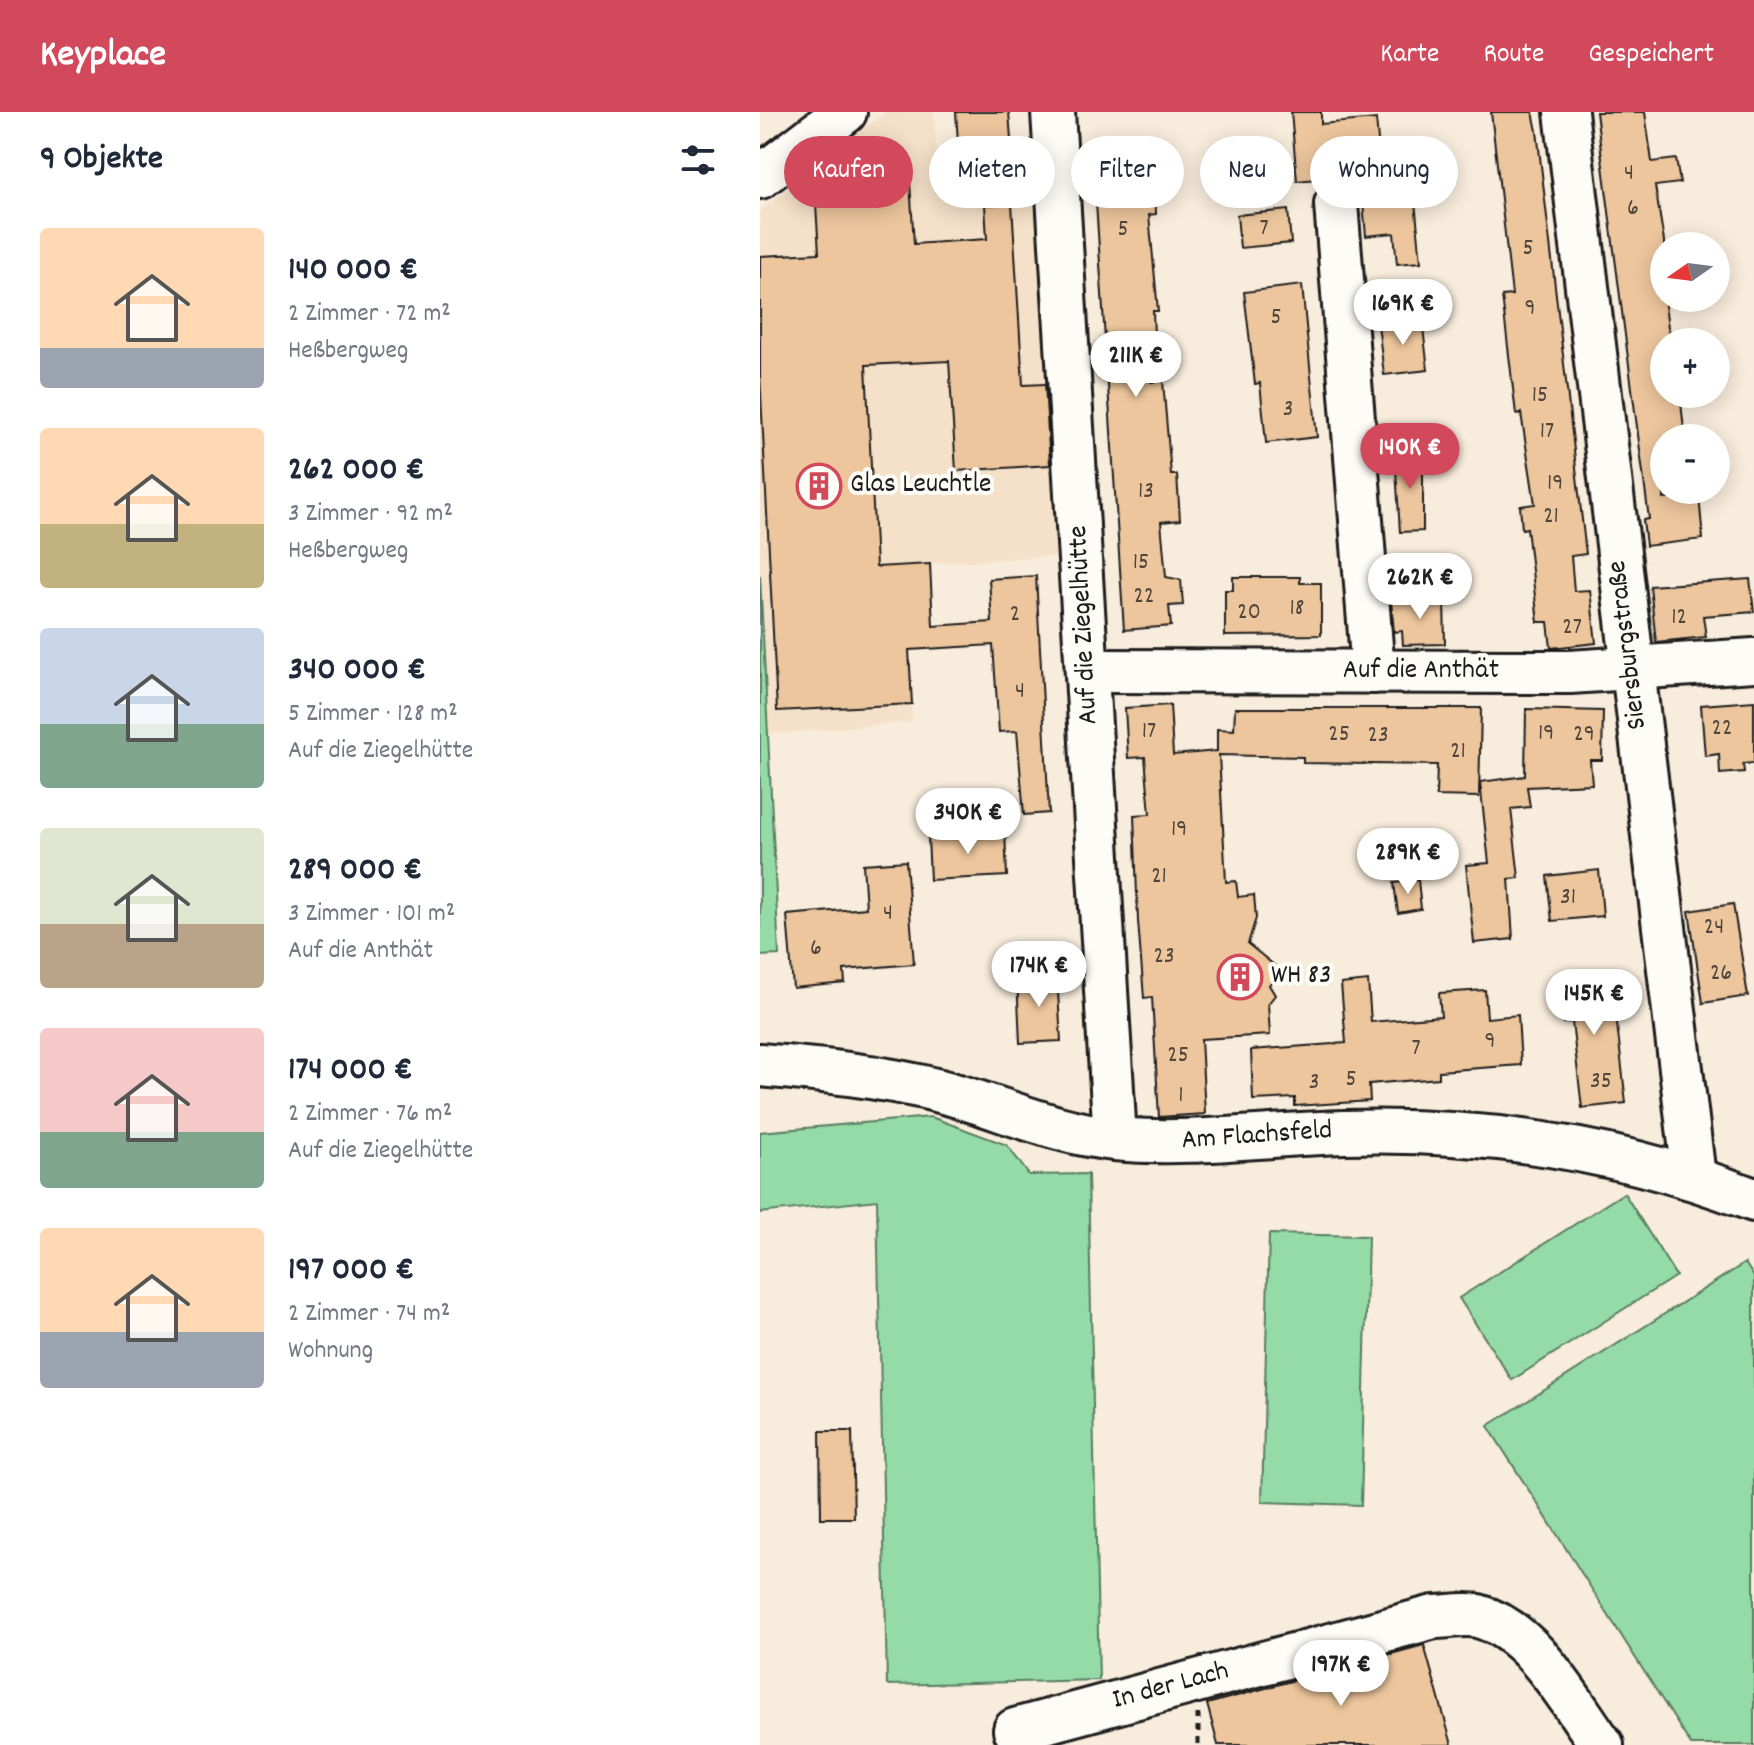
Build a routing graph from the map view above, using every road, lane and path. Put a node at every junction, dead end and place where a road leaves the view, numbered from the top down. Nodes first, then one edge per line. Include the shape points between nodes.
1 (845, 112) edge
2 (1053, 112) edge
3 (1566, 112) edge
4 (760, 177) edge
5 (1336, 208) edge
6 (1754, 660) edge
7 (1631, 669) junction
8 (1088, 671) junction
9 (1373, 672) junction
10 (760, 1065) edge
11 (1115, 1139) junction
12 (1694, 1177) junction
13 (1754, 1200) edge
14 (1015, 1730) dead end
15 (1602, 1745) edge

1 - 4 street
2 - 8 street, Auf die Ziegelhütte
3 - 7 street, Siersburgstraße
5 - 9 street
6 - 7 street, Auf die Anthät
7 - 9 street, Auf die Anthät
7 - 12 street, Siersburgstraße
8 - 9 street, Auf die Anthät
8 - 11 street, Auf die Ziegelhütte
10 - 11 street, Am Flachsfeld via 841,1071 939,1091 1081,1135
11 - 12 street, Am Flachsfeld via 1167,1143 1426,1130 1568,1147
12 - 13 street, Am Flachsfeld
14 - 15 street, In der Lach via 1434,1617 1476,1615 1506,1629 1535,1654

